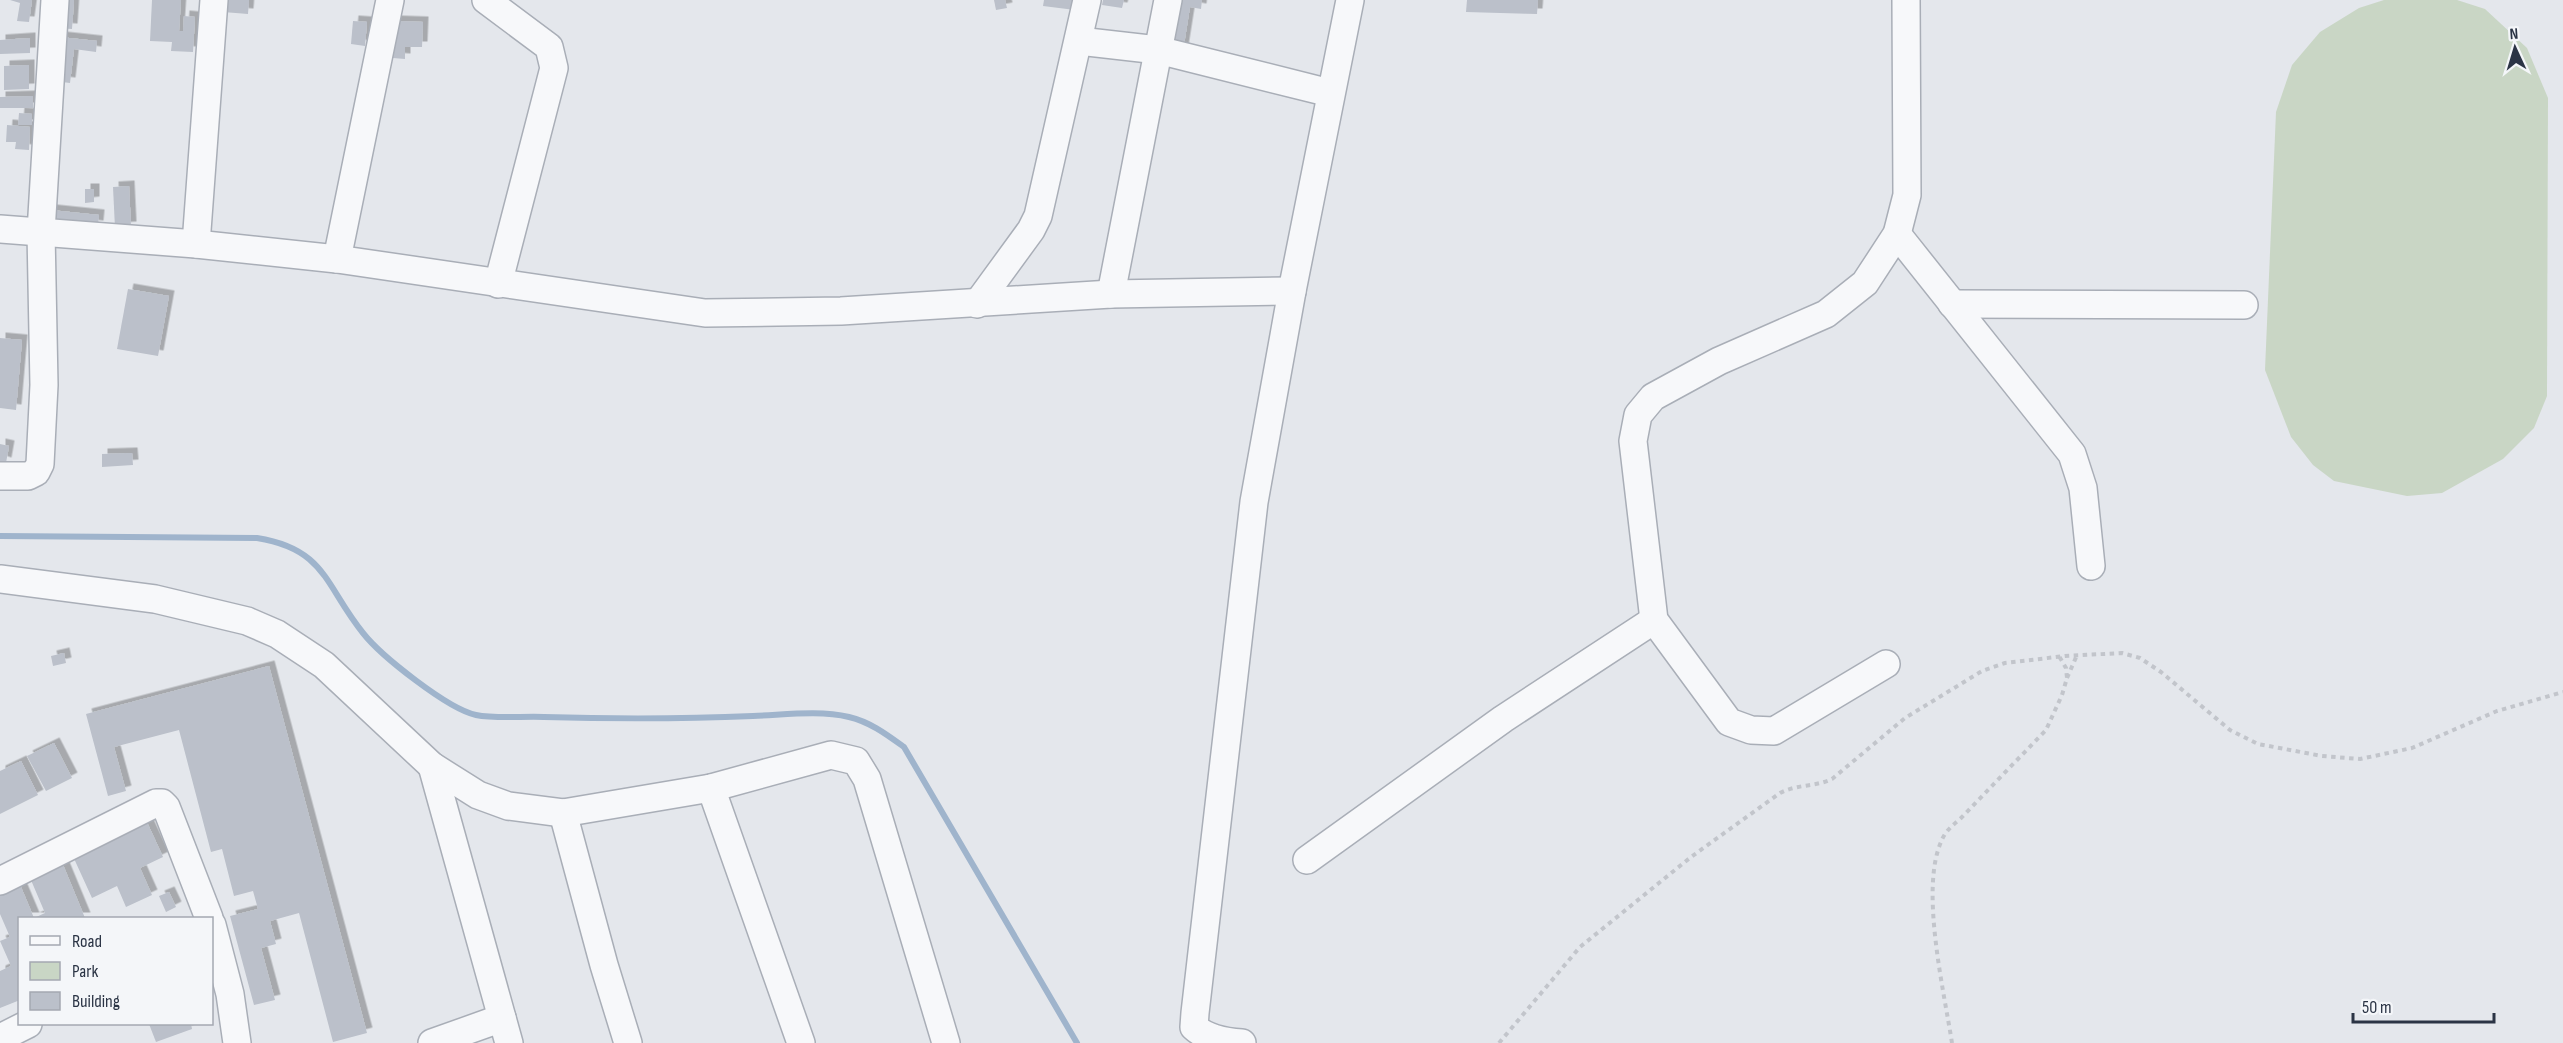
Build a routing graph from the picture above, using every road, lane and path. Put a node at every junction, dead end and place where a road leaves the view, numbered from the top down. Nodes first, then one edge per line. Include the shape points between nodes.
1 (55, 0) edge
2 (214, 0) edge
3 (390, 0) edge
4 (486, 0) edge
5 (1087, 0) edge
6 (1168, 0) edge
7 (1350, 0) edge
8 (1906, 0) edge
9 (1079, 41) junction
10 (1158, 50) junction
11 (1330, 93) junction
12 (0, 229) edge
13 (41, 232) junction
14 (1897, 234) junction
15 (196, 244) junction
16 (337, 259) junction
17 (498, 284) junction
18 (1292, 291) junction
19 (1111, 294) junction
20 (977, 304) junction
21 (1953, 304) junction
22 (2244, 305) dead end
23 (0, 476) edge
24 (2091, 566) dead end
25 (0, 579) edge
26 (1654, 620) junction
27 (2077, 655) junction
28 (2059, 656) junction
29 (1886, 664) dead end
30 (2067, 678) junction
31 (2563, 692) edge
32 (432, 766) junction
33 (711, 789) junction
34 (563, 813) junction
35 (1307, 860) dead end
36 (0, 881) edge
37 (209, 917) edge
38 (213, 928) edge
39 (24, 1025) edge
40 (506, 1030) edge
41 (0, 1038) edge
42 (237, 1043) edge
43 (432, 1043) edge
44 (628, 1043) edge
45 (801, 1043) edge
46 (946, 1043) edge
47 (1242, 1043) edge
48 (1499, 1043) edge
49 (1952, 1043) edge

1 - 13 street
2 - 15 street
3 - 16 street
4 - 17 street via 549,47 554,68
5 - 9 street
6 - 10 street
7 - 11 street
8 - 14 street via 1907,195
9 - 10 street
9 - 20 street via 1038,216
10 - 11 street
10 - 19 street
11 - 18 street
12 - 13 street
13 - 15 street
13 - 23 street via 44,385 40,464 28,476
14 - 21 street
14 - 26 street via 1865,283 1826,314 1719,361 1653,397 1638,415 1634,441
15 - 16 street
16 - 17 street
17 - 20 street via 705,313
18 - 19 street
18 - 47 street via 1254,502 1194,1026 1203,1035
19 - 20 street
21 - 22 street
21 - 24 street via 2072,454 2083,488
25 - 32 street via 155,599 247,621 277,634 324,665
26 - 29 street via 1729,722 1751,730 1774,731
26 - 35 street via 1503,719
27 - 28 path
27 - 30 path
27 - 31 path via 2122,652 2140,658 2230,730 2258,744 2360,759 2412,748 2497,711
28 - 30 path
28 - 48 path via 2005,663 1982,671 1905,718 1832,779 1780,793 1690,857 1580,947
30 - 49 path via 2046,730 1949,828 1940,843 1933,906
32 - 34 street via 478,795 508,806
32 - 40 street
33 - 34 street
33 - 45 street
33 - 46 street via 831,755 855,761 867,779
34 - 44 street
36 - 37 street via 162,803
38 - 42 street via 226,972
39 - 41 street
40 - 43 street

